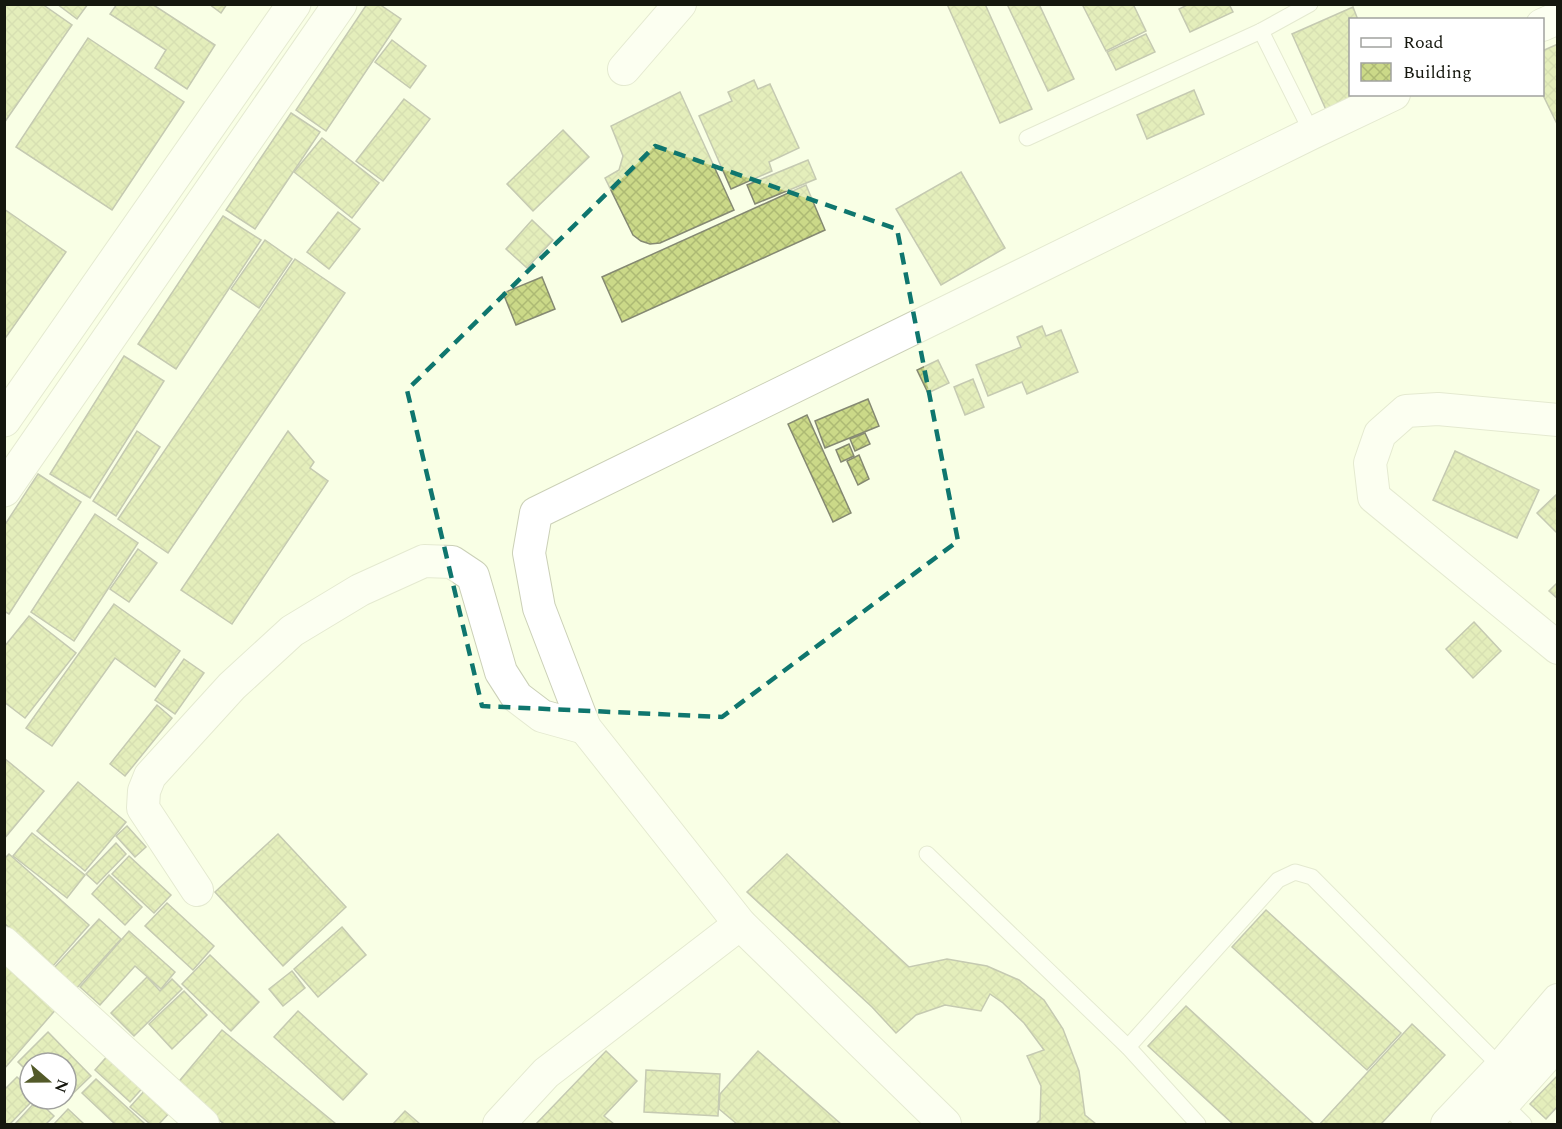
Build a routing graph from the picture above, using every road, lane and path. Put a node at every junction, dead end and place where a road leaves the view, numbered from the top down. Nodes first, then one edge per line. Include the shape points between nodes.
1 (294, 4) edge
2 (340, 4) edge
3 (680, 4) edge
4 (1310, 4) edge
5 (1261, 31) junction
6 (624, 69) dead end
7 (1390, 96) edge
8 (1312, 133) junction
9 (1027, 138) dead end
10 (4, 420) edge
11 (1557, 420) edge
12 (4, 490) edge
13 (1557, 648) edge
14 (585, 728) junction
15 (927, 854) dead end
16 (197, 890) dead end
17 (740, 924) junction
18 (4, 943) edge
19 (1557, 1000) edge
20 (1557, 1043) edge
21 (1128, 1047) junction
22 (1500, 1067) junction
23 (1504, 1118) edge
24 (203, 1125) edge
25 (499, 1125) edge
26 (945, 1125) edge
27 (1198, 1125) edge
28 (1447, 1125) edge

1 - 10 main road
2 - 12 main road
3 - 6 street
4 - 5 lane
5 - 8 lane
5 - 9 lane
7 - 8 street
8 - 14 street via 536,513 529,553 539,608
11 - 13 street via 1438,409 1406,411 1380,434 1370,463 1374,497
14 - 16 street via 542,716 517,697 501,672 473,576 452,562 424,561 360,590 292,631 232,686 150,776 143,808
14 - 17 street
15 - 21 lane
17 - 25 street via 546,1073
17 - 26 street
18 - 24 street
19 - 22 street
20 - 23 street
21 - 22 lane via 1278,880 1295,872 1312,877
21 - 27 lane
22 - 28 street

